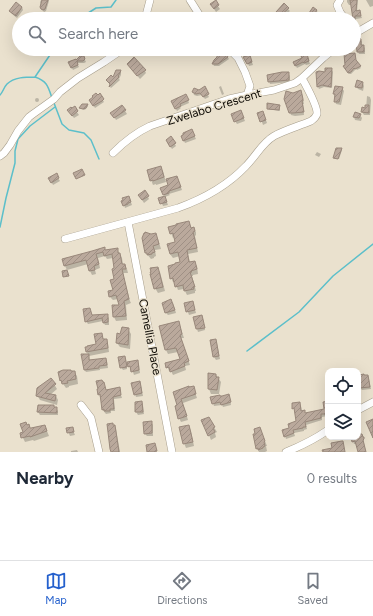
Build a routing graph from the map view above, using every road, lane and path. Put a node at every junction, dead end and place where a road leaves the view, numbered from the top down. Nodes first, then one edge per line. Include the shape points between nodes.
1 (150, 0) edge
2 (190, 0) edge
3 (340, 0) edge
4 (147, 12) edge
5 (198, 12) edge
6 (340, 12) edge
7 (373, 23) edge
8 (361, 30) edge
9 (112, 56) edge
10 (236, 56) edge
11 (325, 56) edge
12 (302, 78) junction
13 (247, 95) junction
14 (113, 153) dead end
15 (0, 156) edge
16 (128, 222) junction
17 (65, 239) dead end
18 (373, 402) edge
19 (81, 405) dead end
20 (361, 408) edge
21 (325, 432) edge
22 (99, 452) edge
23 (172, 452) edge
24 (286, 452) edge

1 - 4 street
2 - 5 street
3 - 6 street via 337,5
7 - 8 street
9 - 15 street via 78,78 29,117 4,154
10 - 13 street via 250,86
11 - 12 street, Zwelabo Crescent
12 - 13 street, Zwelabo Crescent via 286,86
12 - 16 street via 316,106 317,113 314,119 273,136 242,170 203,198
13 - 14 street, Zwelabo Crescent via 150,126 128,139
16 - 17 street
16 - 23 street, Camellia Place
18 - 20 street
19 - 22 street via 91,418
21 - 24 street

